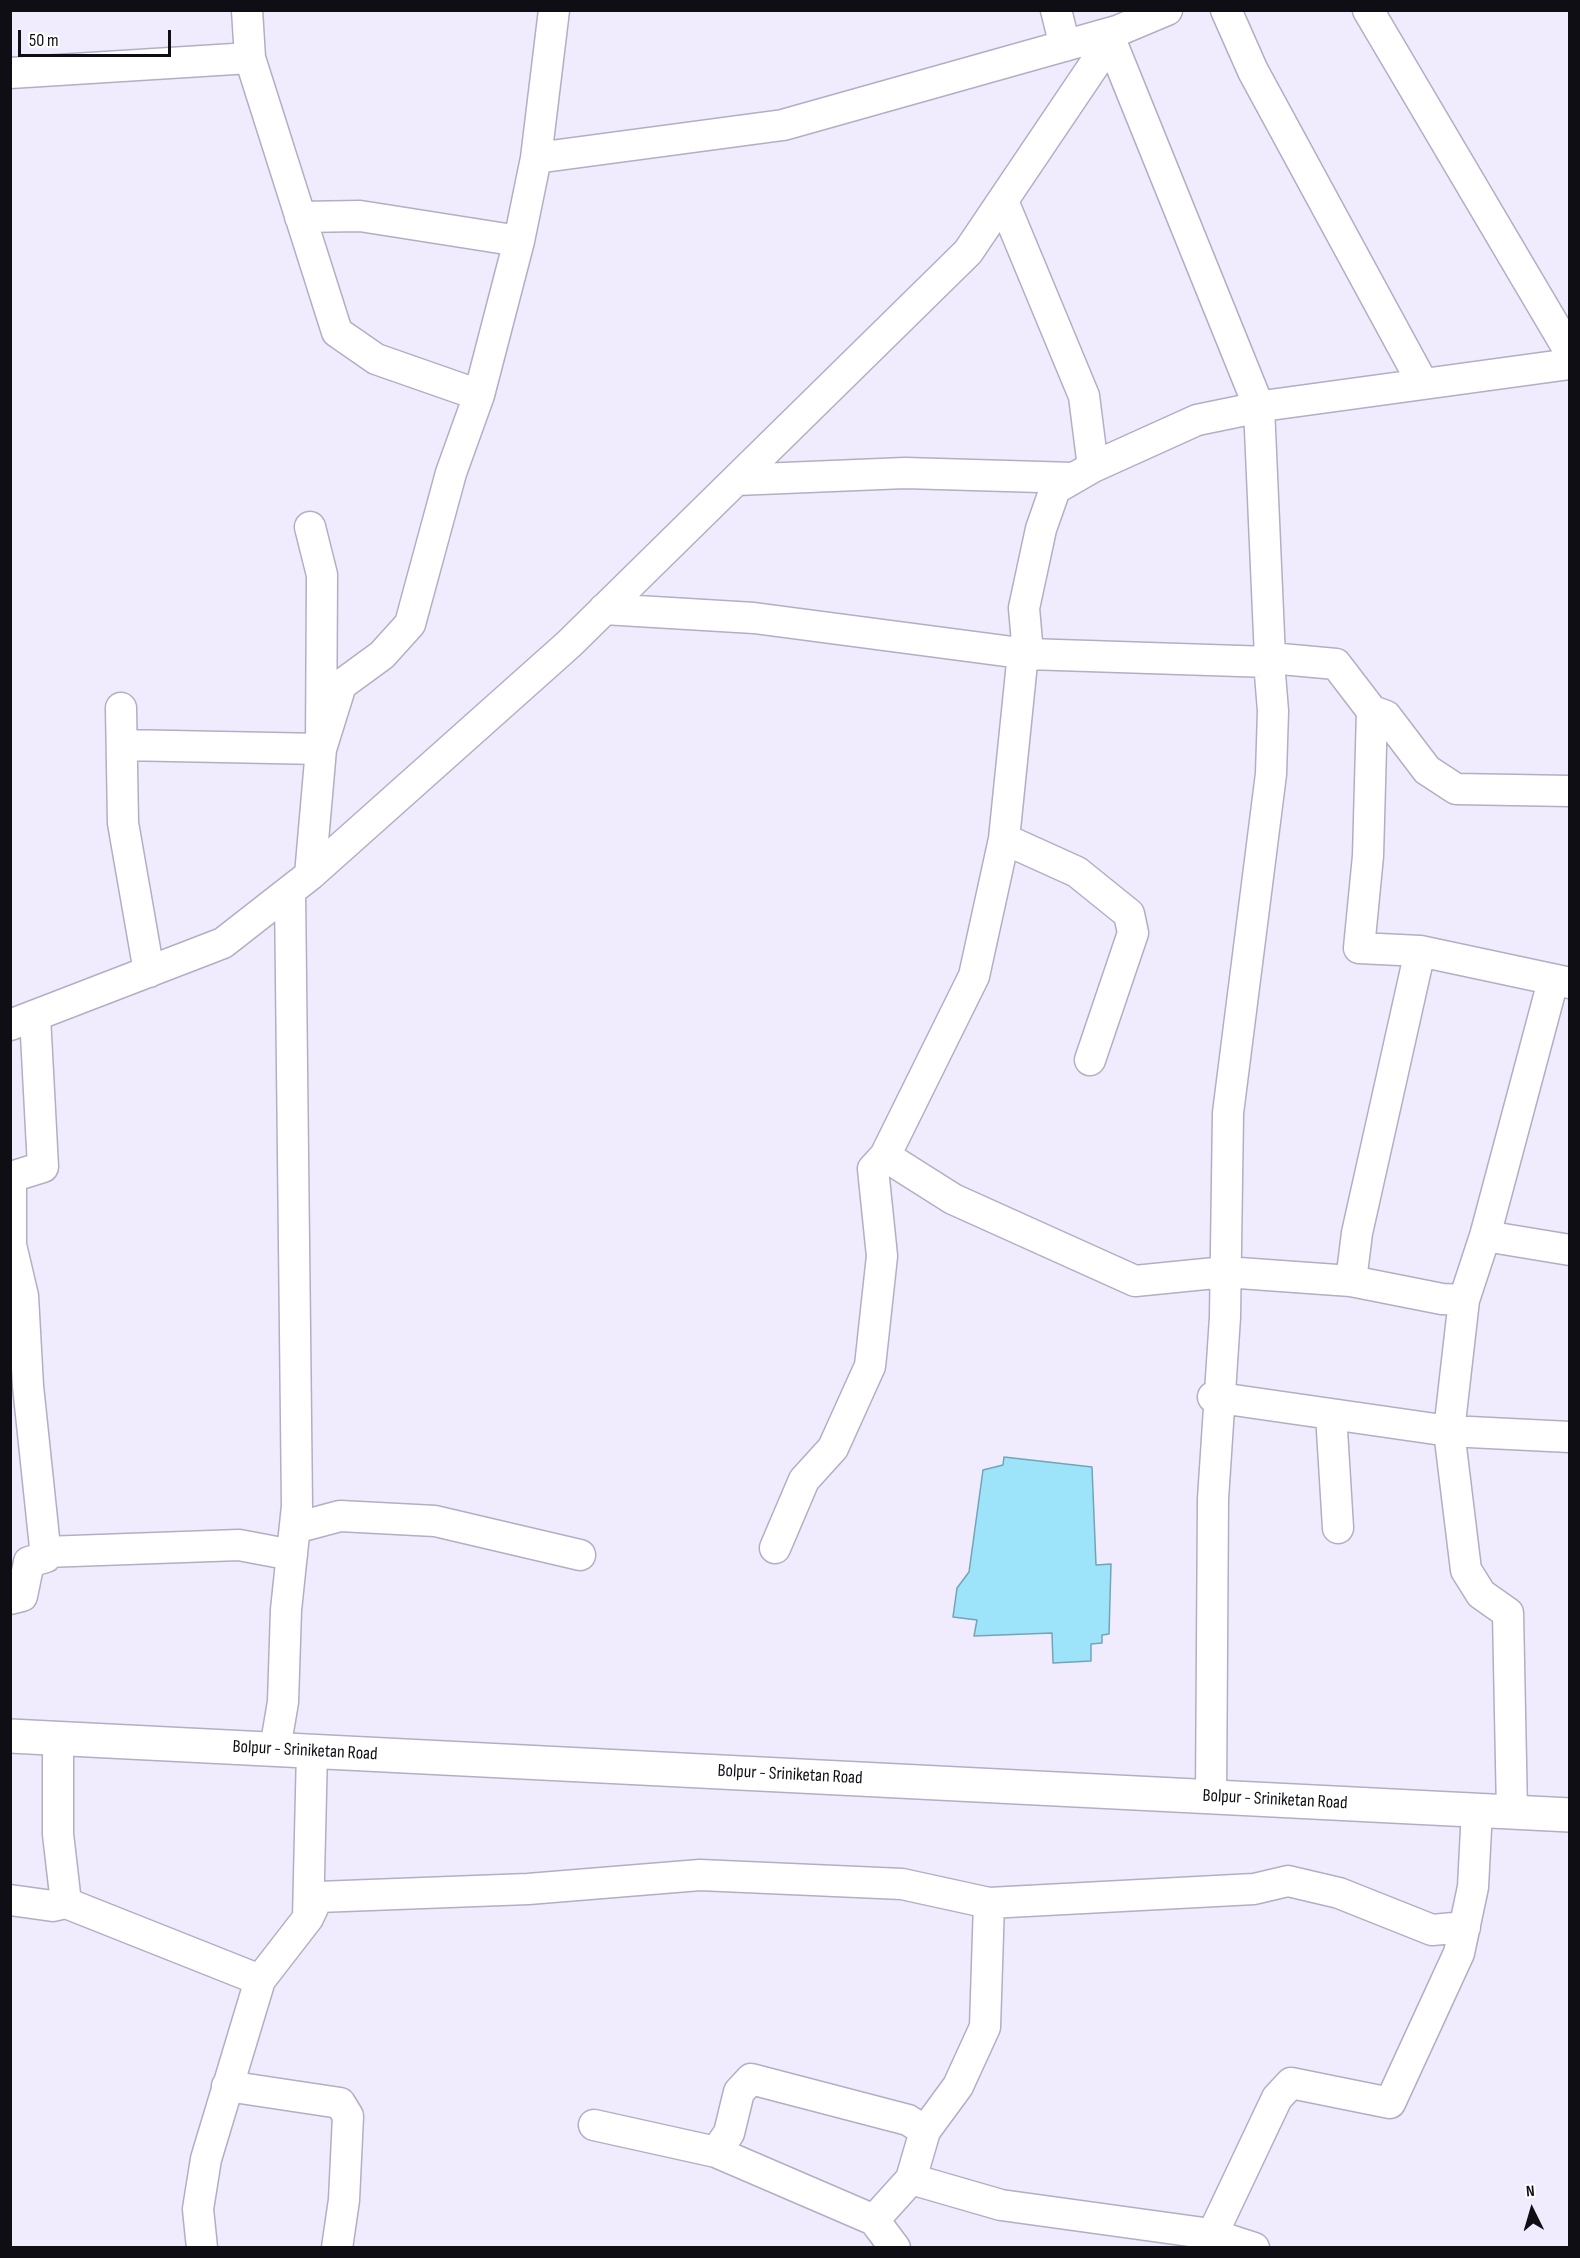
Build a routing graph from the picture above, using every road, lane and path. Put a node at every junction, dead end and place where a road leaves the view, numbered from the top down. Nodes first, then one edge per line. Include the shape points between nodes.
1 (247, 10) edge
2 (554, 10) edge
3 (1056, 10) edge
4 (1167, 10) edge
5 (1226, 10) edge
6 (1368, 10) edge
7 (1114, 36) junction
8 (1065, 46) junction
9 (250, 58) junction
10 (10, 72) edge
11 (536, 158) junction
12 (1003, 201) junction
13 (300, 217) junction
14 (519, 241) junction
15 (1569, 352) edge
16 (1569, 364) edge
17 (1423, 384) junction
18 (479, 395) junction
19 (1259, 407) junction
20 (1084, 472) junction
21 (736, 480) junction
22 (310, 528) dead end
23 (604, 609) junction
24 (1025, 653) junction
25 (121, 708) dead end
26 (1372, 711) junction
27 (122, 746) junction
28 (321, 749) junction
29 (1569, 790) edge
30 (1004, 838) junction
31 (300, 883) junction
32 (1420, 951) junction
33 (149, 972) junction
34 (1561, 982) edge
35 (23, 1020) edge
36 (1090, 1060) dead end
37 (885, 1156) junction
38 (1485, 1236) junction
39 (1569, 1250) edge
40 (1225, 1272) junction
41 (1351, 1281) junction
42 (1464, 1300) junction
43 (1216, 1397) junction
44 (1331, 1414) junction
45 (1449, 1431) junction
46 (1569, 1437) edge
47 (1338, 1528) dead end
48 (294, 1542) junction
49 (775, 1548) dead end
50 (45, 1552) junction
51 (580, 1555) dead end
52 (10, 1599) edge
53 (10, 1736) edge
54 (58, 1738) junction
55 (275, 1749) junction
56 (312, 1751) junction
57 (1211, 1797) junction
58 (1477, 1810) junction
59 (1512, 1812) junction
60 (1569, 1815) edge
61 (10, 1900) edge
62 (989, 1903) junction
63 (66, 1904) junction
64 (308, 1918) junction
65 (1465, 1927) junction
66 (260, 1980) junction
67 (227, 2086) junction
68 (594, 2125) dead end
69 (925, 2131) junction
70 (716, 2152) junction
71 (911, 2178) junction
72 (874, 2220) junction
73 (1209, 2241) edge
74 (202, 2247) edge
75 (338, 2247) edge
76 (895, 2247) edge
77 (1254, 2247) edge

1 - 9 street
2 - 11 street
3 - 8 street
4 - 7 street
5 - 17 street via 1253,70
6 - 15 street
7 - 8 street
7 - 12 street
7 - 19 street
8 - 11 street via 783,124
9 - 10 street
9 - 13 street
11 - 14 street
12 - 20 street via 1084,396
12 - 21 street via 968,252
13 - 14 street via 360,216
13 - 18 street via 337,332 376,359
14 - 18 street
16 - 17 street
17 - 19 street
18 - 28 street via 451,473 410,624 382,655 341,686
19 - 20 street via 1197,420
19 - 26 street via 1270,658 1336,664
20 - 21 street via 905,473
20 - 24 street via 1055,489 1041,529 1024,608
21 - 23 street
22 - 28 street via 322,575
23 - 24 street via 754,618
23 - 31 street
24 - 30 street
24 - 40 street via 1269,662 1271,774 1228,1113
25 - 27 street
26 - 29 street via 1386,716 1427,770 1456,789
26 - 32 street via 1368,856 1359,948
27 - 28 street
27 - 33 street via 123,823
28 - 31 street
30 - 36 street via 1077,872 1130,914 1133,933
30 - 37 street via 974,976
31 - 33 street via 223,943
31 - 48 street
32 - 34 street
32 - 41 street via 1357,1233
33 - 35 street
34 - 38 street
35 - 50 street via 43,1167 10,1178 11,1245 23,1296
37 - 40 street via 953,1199 1135,1281
37 - 49 street via 873,1169 882,1257 870,1366 833,1448 804,1480
38 - 39 street
38 - 42 street
40 - 41 street
40 - 43 street
41 - 42 street
42 - 45 street
43 - 44 street
43 - 57 street
44 - 45 street
44 - 47 street
45 - 46 street
45 - 59 street via 1466,1570 1481,1594 1508,1613
48 - 50 street
48 - 51 street via 340,1516 435,1521
48 - 55 street via 286,1610 283,1702
50 - 52 street via 46,1557 28,1562 22,1596
53 - 54 main road, Bolpur - Sriniketan Road
54 - 55 main road, Bolpur - Sriniketan Road
54 - 63 street via 58,1834
55 - 56 main road, Bolpur - Sriniketan Road
56 - 57 main road, Bolpur - Sriniketan Road
56 - 64 street
57 - 58 main road, Bolpur - Sriniketan Road
58 - 59 main road, Bolpur - Sriniketan Road
58 - 65 street via 1473,1887
59 - 60 main road, Bolpur - Sriniketan Road
61 - 63 street
62 - 64 street via 902,1884 700,1875 528,1888 318,1897
62 - 65 street via 1254,1889 1288,1881 1339,1893 1432,1930
62 - 69 street via 985,2027 958,2086
63 - 66 street
64 - 66 street
65 - 73 street via 1459,1953 1390,2103 1291,2083 1277,2098
66 - 67 street
67 - 74 street via 206,2159 198,2209
67 - 75 street via 340,2103 348,2116
68 - 70 street
69 - 70 street via 908,2120 751,2079 739,2092 729,2133
69 - 71 street
70 - 72 street
71 - 72 street
71 - 73 street via 1001,2205
72 - 76 street
73 - 77 street

